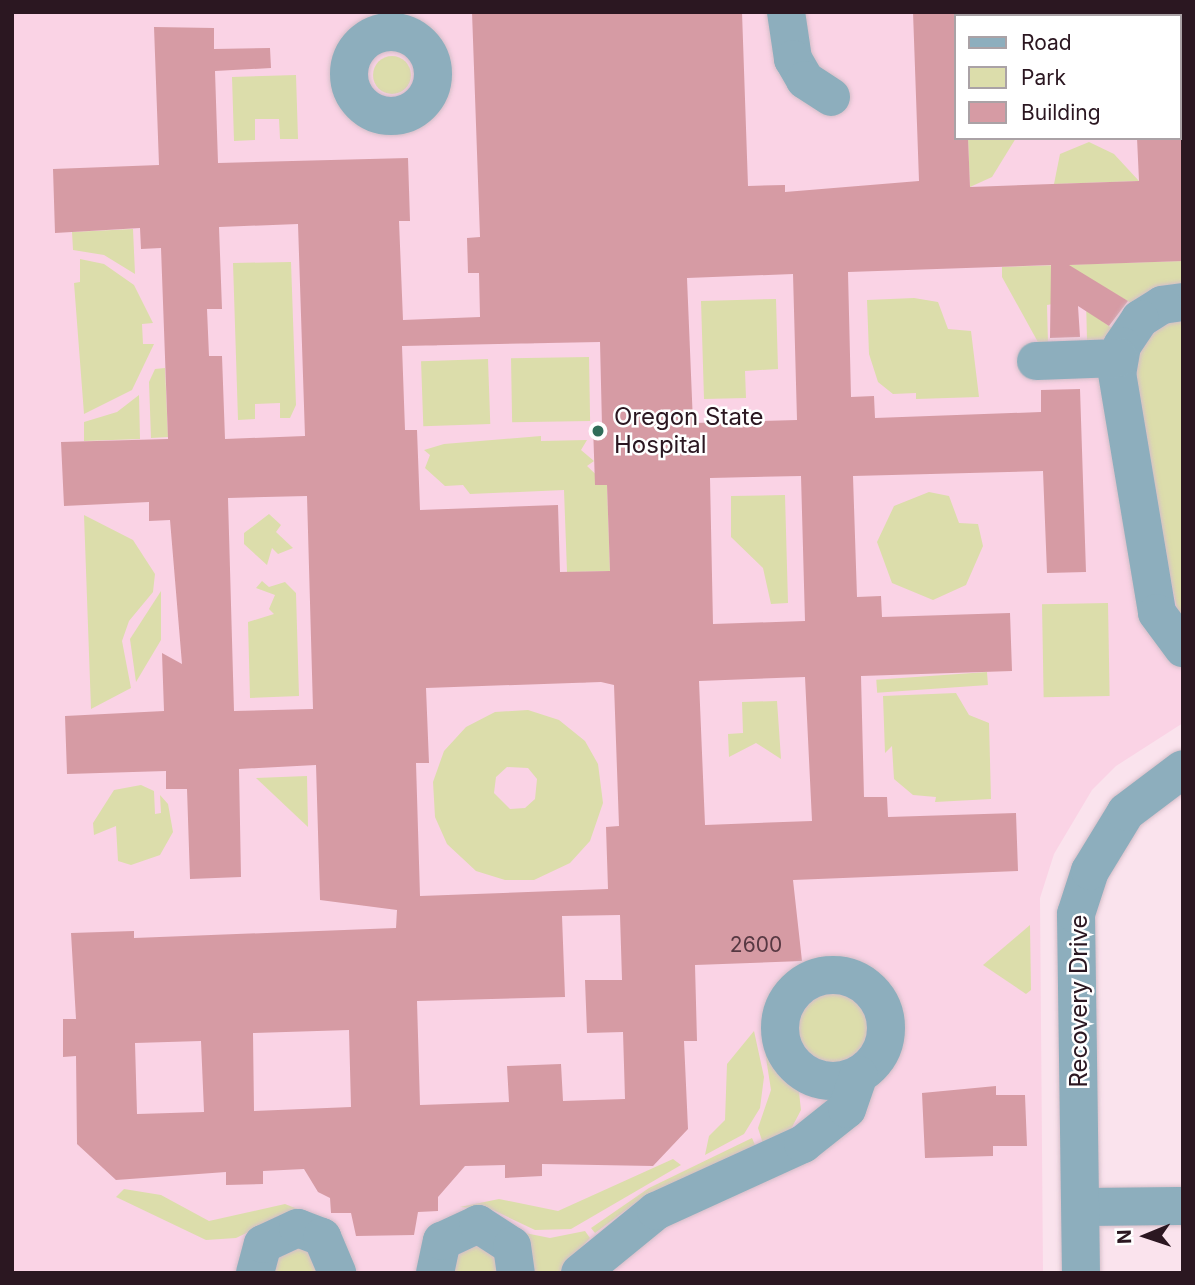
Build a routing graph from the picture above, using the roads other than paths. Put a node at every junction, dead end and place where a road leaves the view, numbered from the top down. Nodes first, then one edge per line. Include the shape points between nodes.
1 (786, 12) edge
2 (831, 97) dead end
3 (1183, 302) edge
4 (1119, 358) junction
5 (1036, 361) dead end
6 (1183, 648) edge
7 (1183, 769) edge
8 (859, 1074) dead end
9 (1183, 1206) edge
10 (1081, 1207) junction
11 (255, 1273) edge
12 (337, 1273) edge
13 (435, 1273) edge
14 (516, 1273) edge
15 (580, 1273) edge
16 (1081, 1273) edge

1 - 2 street via 793,59 805,80
3 - 4 street via 1162,304 1140,319
4 - 5 street
4 - 6 street via 1154,598 1164,628
7 - 10 street, Recovery Drive via 1121,821 1090,871 1076,914
8 - 15 street via 847,1109 803,1144 656,1211
9 - 10 street
10 - 16 street, Recovery Drive
11 - 12 street via 263,1244 298,1228 322,1237
13 - 14 street via 442,1241 478,1224 512,1246

